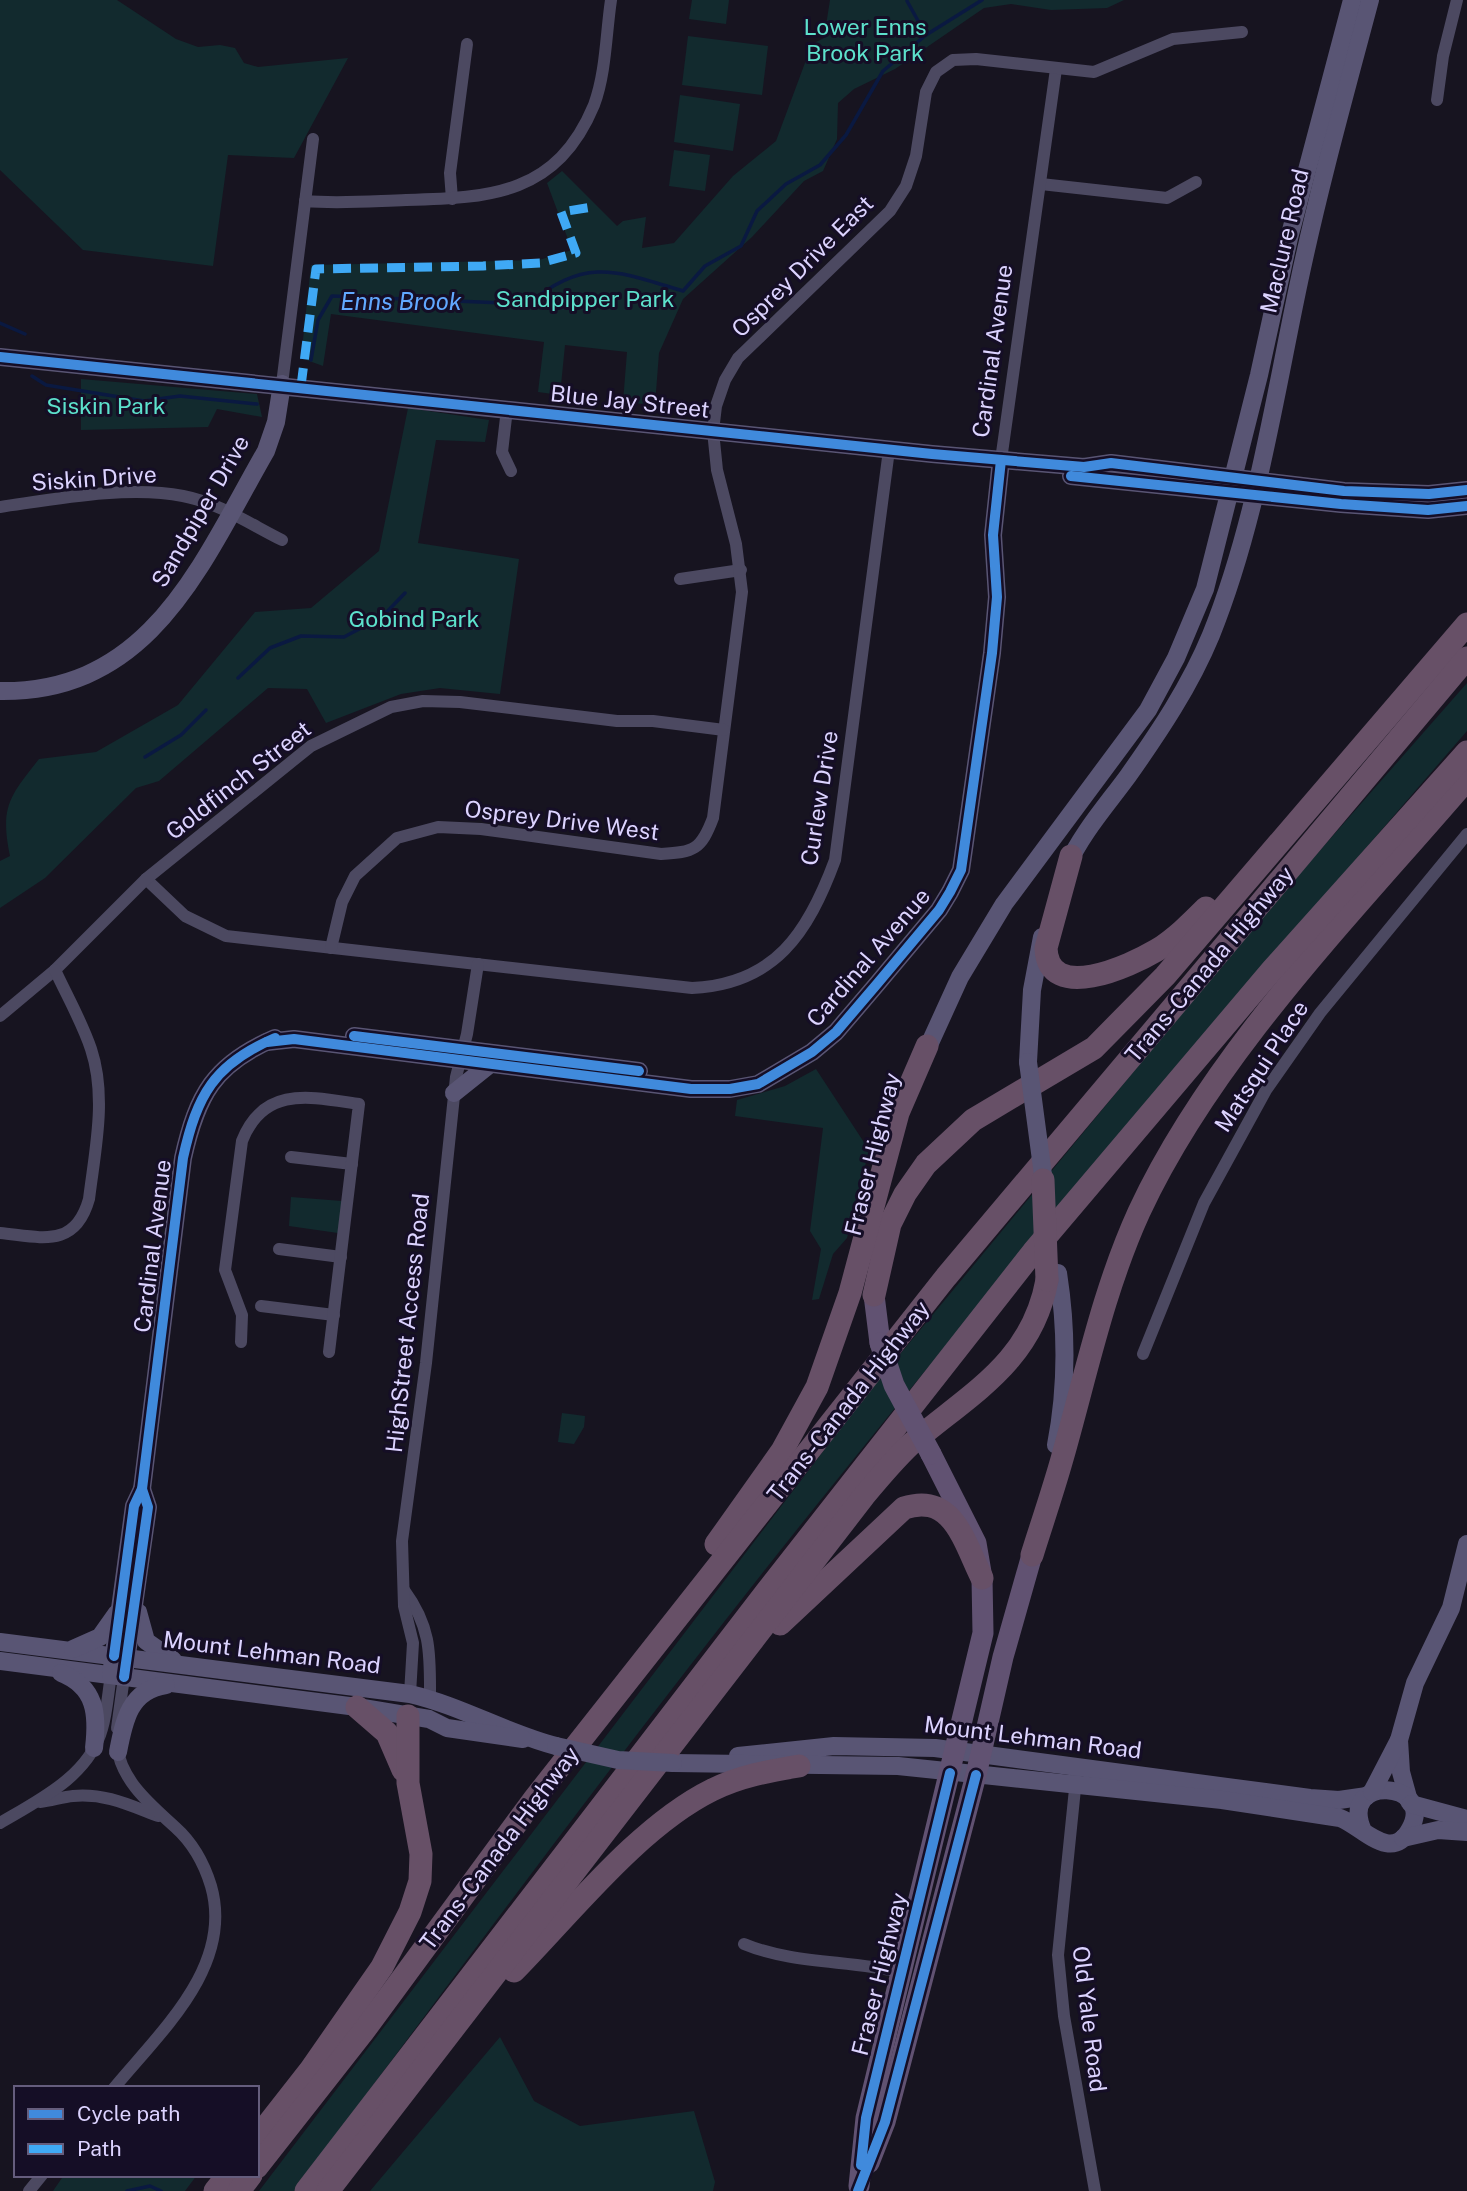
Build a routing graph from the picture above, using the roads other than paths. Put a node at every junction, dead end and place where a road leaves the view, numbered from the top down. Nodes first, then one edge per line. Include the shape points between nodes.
1 (611, 0) edge
2 (1352, 0) edge
3 (1370, 0) edge
4 (1457, 0) edge
5 (1242, 33) dead end
6 (467, 44) dead end
7 (1056, 69) junction
8 (1437, 100) dead end
9 (313, 139) dead end
10 (1196, 182) dead end
11 (1041, 184) junction
12 (452, 199) junction
13 (305, 201) junction
14 (0, 357) edge
15 (282, 384) junction
16 (507, 409) junction
17 (713, 431) junction
18 (889, 450) junction
19 (1001, 460) junction
20 (511, 471) dead end
21 (1243, 487) junction
22 (1467, 490) edge
23 (1467, 506) edge
24 (0, 507) edge
25 (231, 512) junction
26 (282, 540) dead end
27 (741, 570) junction
28 (680, 579) dead end
29 (1467, 624) edge
30 (1467, 657) edge
31 (0, 691) edge
32 (724, 730) junction
33 (1467, 752) edge
34 (1467, 779) edge
35 (1303, 812) junction
36 (1467, 834) edge
37 (1071, 856) junction
38 (146, 879) junction
39 (331, 948) junction
40 (478, 964) junction
41 (55, 970) junction
42 (0, 1016) edge
43 (928, 1046) junction
44 (461, 1055) junction
45 (489, 1065) junction
46 (781, 1070) junction
47 (454, 1093) junction
48 (291, 1157) dead end
49 (352, 1164) junction
50 (1043, 1180) joint
51 (0, 1233) edge
52 (279, 1249) dead end
53 (341, 1257) junction
54 (1053, 1277) junction
55 (874, 1295) junction
56 (261, 1307) dead end
57 (334, 1315) junction
58 (241, 1342) dead end
59 (329, 1352) dead end
60 (1143, 1354) dead end
61 (1467, 1544) edge
62 (1032, 1555) junction
63 (982, 1578) junction
64 (404, 1590) junction
65 (130, 1598) junction
66 (0, 1642) edge
67 (69, 1650) junction
68 (120, 1657) junction
69 (0, 1661) edge
70 (48, 1667) junction
71 (184, 1674) junction
72 (117, 1676) junction
73 (716, 1688) junction
74 (430, 1699) junction
75 (357, 1707) junction
76 (416, 1710) junction
77 (530, 1739) junction
78 (1399, 1740) junction
79 (94, 1748) junction
80 (955, 1751) junction
81 (118, 1752) junction
82 (693, 1763) junction
83 (979, 1765) junction
84 (799, 1766) junction
85 (950, 1773) junction
86 (1077, 1777) junction
87 (408, 1783) junction
88 (1370, 1794) junction
89 (535, 1798) junction
90 (37, 1801) junction
91 (1410, 1803) junction
92 (163, 1818) junction
93 (1467, 1819) edge
94 (0, 1823) edge
95 (1363, 1831) junction
96 (1467, 1832) edge
97 (1403, 1838) junction
98 (744, 1944) dead end
99 (900, 1972) junction
100 (449, 2035) junction
101 (116, 2086) edge
102 (259, 2135) edge
103 (259, 2165) edge
104 (40, 2177) edge
105 (226, 2177) edge
106 (859, 2189) edge
107 (29, 2191) edge
108 (215, 2191) edge
109 (306, 2191) edge
110 (328, 2191) edge
111 (1095, 2191) edge

1 - 12 street via 595,101 573,145 554,166 522,186
2 - 21 main road, Maclure Road via 1289,238
3 - 21 main road, Maclure Road
4 - 8 street
5 - 7 street, Osprey Drive East via 1173,39 1094,72
6 - 12 street via 450,173
7 - 11 street, Cardinal Avenue
7 - 17 street, Osprey Drive East via 976,59 953,60 936,72 926,92 916,156 906,186 890,211 738,359 719,397
9 - 13 street, Sandpiper Drive
10 - 11 street via 1167,198
11 - 19 street, Cardinal Avenue
12 - 13 street
13 - 15 street, Sandpiper Drive
14 - 15 main road, Blue Jay Street
15 - 16 main road, Blue Jay Street
15 - 25 main road, Sandpiper Drive via 266,452
16 - 17 main road, Blue Jay Street
16 - 20 street via 502,452
17 - 18 main road, Blue Jay Street
17 - 27 street, Osprey Drive West via 717,470
18 - 19 main road, Blue Jay Street
18 - 40 street, Curlew Drive via 835,860 825,888 789,945 751,976 722,986 692,988
19 - 21 main road, Blue Jay Street via 1016,471
19 - 46 main road, Cardinal Avenue via 993,535 997,597 961,870 939,910 836,1032
21 - 22 main road via 1429,494
21 - 23 main road via 1428,510
21 - 37 main road via 1222,606 1198,663 1178,700
21 - 43 main road, Fraser Highway via 1176,658 1147,710 1004,904 960,978
24 - 25 street, Siskin Drive via 148,491 186,496
25 - 26 street, Siskin Drive
25 - 31 main road, Sandpiper Drive via 167,616 120,659 73,682 35,691
27 - 28 street
27 - 32 street, Osprey Drive West
29 - 35 highway
30 - 89 highway, Trans-Canada Highway via 946,1277
32 - 38 street, Goldfinch Street via 460,702 423,701 391,707 311,746
32 - 39 street, Osprey Drive West via 713,818 705,841 688,852 661,854 481,828 438,827 407,835 397,838 355,876 342,902
33 - 109 highway via 1272,970 1033,1252 766,1591
34 - 62 highway via 1262,1019 1173,1149 1112,1276
35 - 37 highway via 1158,949 1130,964 1074,978 1056,973 1046,958
35 - 55 highway via 1165,976 1094,1048 973,1120 926,1164 890,1224
36 - 60 street, Matsqui Place via 1320,1013 1266,1090 1205,1203
37 - 50 main road, bridge via 1052,900 1036,960 1028,1062
38 - 39 street, Curlew Drive via 185,916 226,936
38 - 41 street, Goldfinch Street
39 - 40 street, Curlew Drive
40 - 44 street
41 - 42 street, Goldfinch Street
41 - 51 street via 91,1048 96,1073 99,1100 89,1199 85,1213 68,1232 51,1238
43 - 55 main road, Fraser Highway via 875,1239
43 - 89 highway via 898,1113 850,1293 817,1387 782,1451
44 - 45 main road, Cardinal Avenue
44 - 46 main road, Cardinal Avenue via 693,1078 731,1079
44 - 47 street, HighStreet Access Road
44 - 65 main road, Cardinal Avenue via 294,1040 267,1042 241,1054 213,1080 192,1115 183,1158 142,1489 134,1506
45 - 46 main road, Cardinal Avenue via 691,1089 758,1084
45 - 47 main road
47 - 64 street, HighStreet Access Road via 402,1541
48 - 49 street
49 - 53 street
49 - 58 street via 359,1104 300,1096 282,1099 250,1121 242,1141 225,1270 242,1315
50 - 54 highway, bridge
52 - 53 street
53 - 57 street
54 - 62 main road, Fraser Highway via 1065,1338 1065,1383
54 - 73 highway via 1033,1327 1018,1350 1001,1370 890,1465
55 - 63 main road, Fraser Highway, bridge via 886,1365 976,1543
56 - 57 street
57 - 59 street
61 - 78 main road via 1451,1608 1415,1683
62 - 83 main road, Fraser Highway
63 - 73 highway via 953,1520 937,1505 904,1508
63 - 80 main road, Fraser Highway via 983,1633
64 - 74 street via 424,1621 430,1650
64 - 76 street, HighStreet Access Road via 413,1643
65 - 67 main road via 100,1637
65 - 68 main road, Cardinal Avenue
65 - 71 main road via 146,1641
66 - 67 main road, Mount Lehman Road
67 - 68 main road, Mount Lehman Road
68 - 71 main road, Mount Lehman Road
68 - 72 main road, Cardinal Avenue
69 - 70 main road, Mount Lehman Road
70 - 72 main road, Mount Lehman Road
70 - 79 main road via 73,1677 90,1695 96,1708
71 - 72 main road, Mount Lehman Road
71 - 75 main road, Mount Lehman Road
71 - 76 main road, Mount Lehman Road
71 - 81 main road via 136,1697 126,1716
72 - 79 street
72 - 81 street
73 - 100 highway
74 - 76 main road
74 - 77 main road, Mount Lehman Road
75 - 76 main road, Mount Lehman Road
75 - 87 highway via 387,1732
76 - 77 main road, Mount Lehman Road via 447,1728
76 - 87 highway
77 - 82 main road, Mount Lehman Road, bridge via 618,1760
78 - 88 main road
78 - 91 main road via 1401,1772
79 - 90 street via 74,1774
80 - 82 main road, Mount Lehman Road via 834,1746
80 - 83 main road, Mount Lehman Road
80 - 85 main road, Fraser Highway
81 - 92 street via 132,1783
82 - 84 main road, Mount Lehman Road
83 - 85 main road, Mount Lehman Road
83 - 86 main road, Mount Lehman Road
83 - 106 main road, Fraser Highway via 885,2122
84 - 85 main road, Mount Lehman Road via 879,1765
84 - 100 highway via 727,1783 674,1813
85 - 99 main road, Fraser Highway
86 - 88 main road, Mount Lehman Road via 1339,1800
86 - 95 main road, Mount Lehman Road via 1328,1815
86 - 111 street, Old Yale Road via 1058,1955 1064,2016
87 - 102 highway via 421,1868 403,1930 311,2069
88 - 91 main road via 1390,1789
88 - 95 main road via 1359,1815
89 - 103 highway, Trans-Canada Highway
90 - 92 street via 100,1796
90 - 94 street
91 - 93 main road
91 - 97 main road via 1413,1823
92 - 101 street via 192,1844 205,1867 217,1906 214,1939 207,1965 183,2005
95 - 97 main road via 1386,1844
96 - 97 main road via 1438,1830
98 - 99 street via 764,1952
99 - 106 main road, Fraser Highway via 866,2118
100 - 110 highway
104 - 107 street
105 - 108 highway

